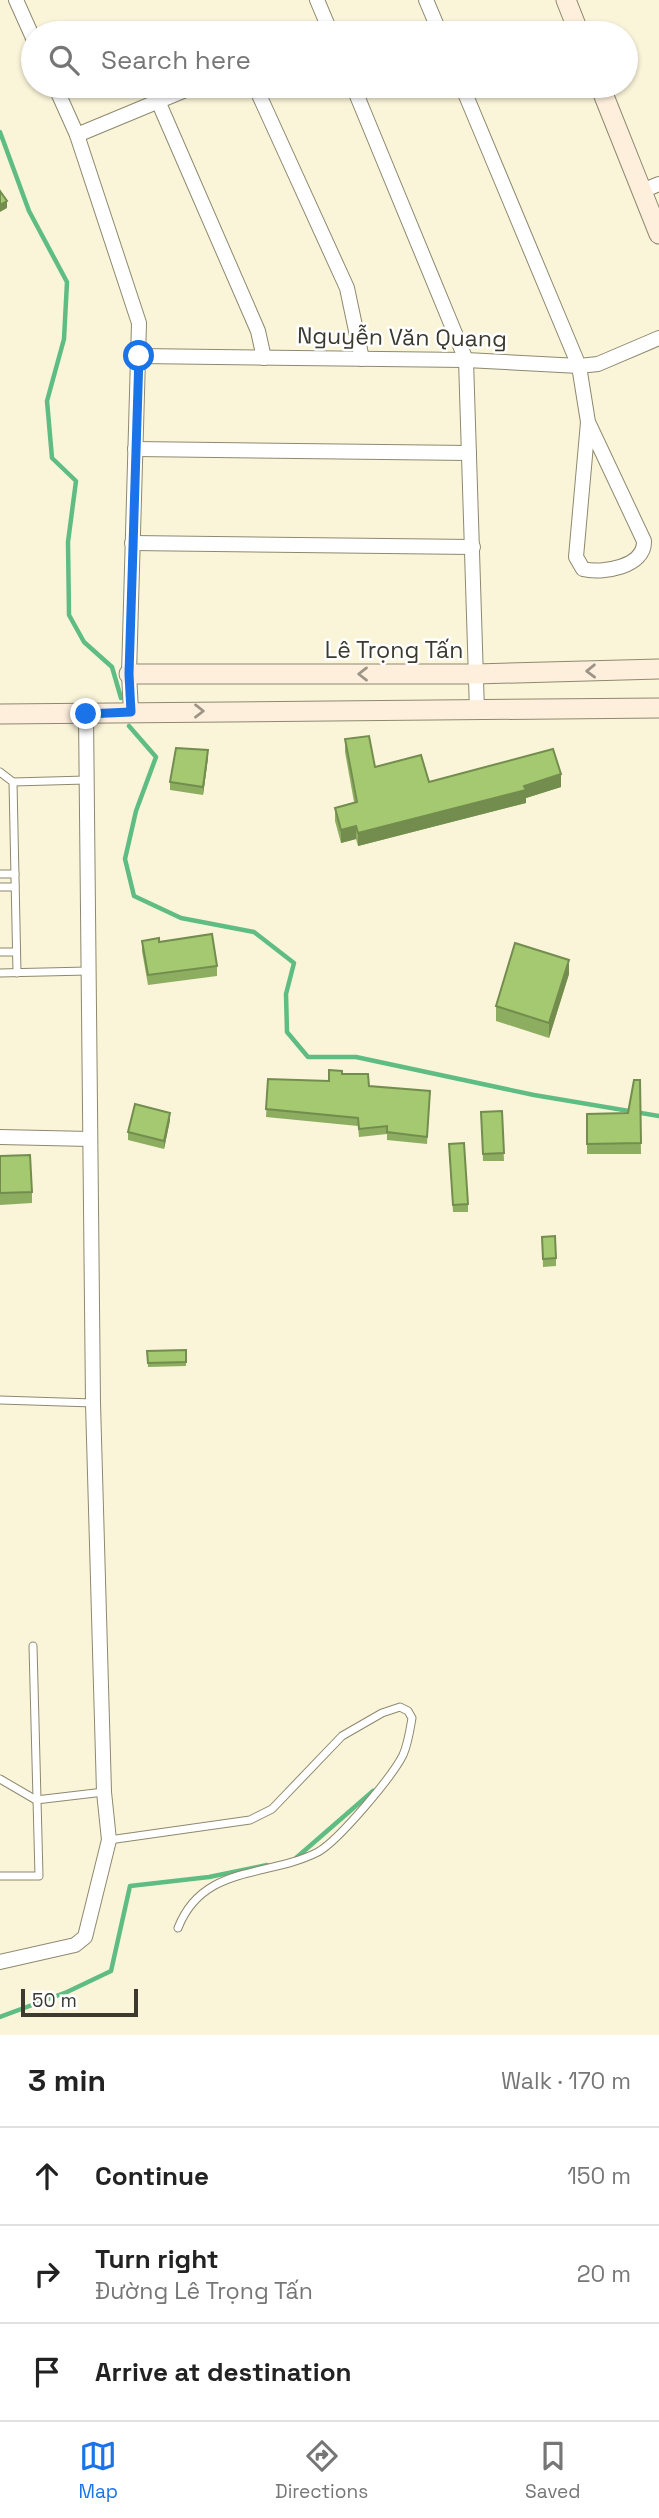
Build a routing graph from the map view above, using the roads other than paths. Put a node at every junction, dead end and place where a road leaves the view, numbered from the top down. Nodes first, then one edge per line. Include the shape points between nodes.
1 (16, 0) edge
2 (317, 0) edge
3 (426, 0) edge
4 (566, 0) edge
5 (25, 21) edge
6 (324, 21) edge
7 (435, 21) edge
8 (574, 21) edge
9 (60, 98) edge
10 (167, 98) edge
11 (261, 98) edge
12 (358, 98) edge
13 (467, 98) edge
14 (606, 98) edge
15 (158, 102) junction
16 (77, 135) junction
17 (651, 187) edge
18 (659, 234) edge
19 (659, 338) edge
20 (139, 356) junction
21 (264, 358) junction
22 (362, 359) junction
23 (466, 360) junction
24 (579, 366) junction
25 (588, 422) junction
26 (135, 449) junction
27 (469, 453) junction
28 (132, 543) junction
29 (473, 547) junction
30 (659, 670) edge
31 (129, 674) junction
32 (476, 674) junction
33 (659, 708) edge
34 (131, 712) junction
35 (477, 712) junction
36 (0, 714) edge
37 (86, 714) junction
38 (0, 772) edge
39 (86, 780) junction
40 (13, 782) junction
41 (0, 874) edge
42 (15, 874) junction
43 (0, 887) edge
44 (15, 887) junction
45 (16, 952) junction
46 (0, 953) edge
47 (88, 971) junction
48 (17, 972) junction
49 (0, 973) edge
50 (0, 1137) edge
51 (90, 1139) junction
52 (0, 1400) edge
53 (93, 1403) junction
54 (33, 1646) dead end
55 (0, 1779) edge
56 (104, 1792) junction
57 (36, 1800) junction
58 (109, 1840) junction
59 (0, 1876) edge
60 (178, 1928) dead end
61 (0, 1962) edge

1 - 5 street
2 - 6 street
3 - 7 street
4 - 8 street
9 - 16 street
10 - 15 street
11 - 22 street via 347,288
12 - 23 street
13 - 24 street
14 - 17 street
15 - 16 street
15 - 21 street via 258,331
16 - 20 street via 139,323
17 - 18 street
19 - 24 street, Nguyễn Văn Quang via 598,364
20 - 21 street, Nguyễn Văn Quang
20 - 26 street
21 - 22 street, Nguyễn Văn Quang
22 - 23 street, Nguyễn Văn Quang
23 - 24 street, Nguyễn Văn Quang
23 - 27 street
24 - 25 street
25 - 25 street via 576,557 583,569 599,573 639,557 645,548
26 - 27 street
26 - 28 street
27 - 29 street
28 - 29 street
28 - 31 street
29 - 32 street
30 -> 32 street, Lê Trọng Tấn
32 -> 31 street, Lê Trọng Tấn
31 - 34 street
32 - 35 street
33 - 35 street
34 -> 35 street
34 - 37 street
36 - 37 street
37 - 39 street
38 - 40 lane
39 - 40 lane
39 - 47 street
40 - 42 lane
41 - 42 lane
42 - 44 lane
43 - 44 lane
44 - 45 lane
45 - 46 lane
45 - 48 lane
47 - 48 lane
47 - 51 street
48 - 49 lane
50 - 51 street
51 - 53 street
52 - 53 lane
53 - 56 street
54 - 57 lane
55 - 57 lane
56 - 57 lane
56 - 58 street
57 - 59 lane via 39,1876
58 - 60 lane via 250,1820 272,1809 342,1736 382,1713 400,1707 408,1711 412,1718 402,1755 346,1826 320,1851 206,1890 187,1907
58 - 61 street via 85,1937 75,1945

